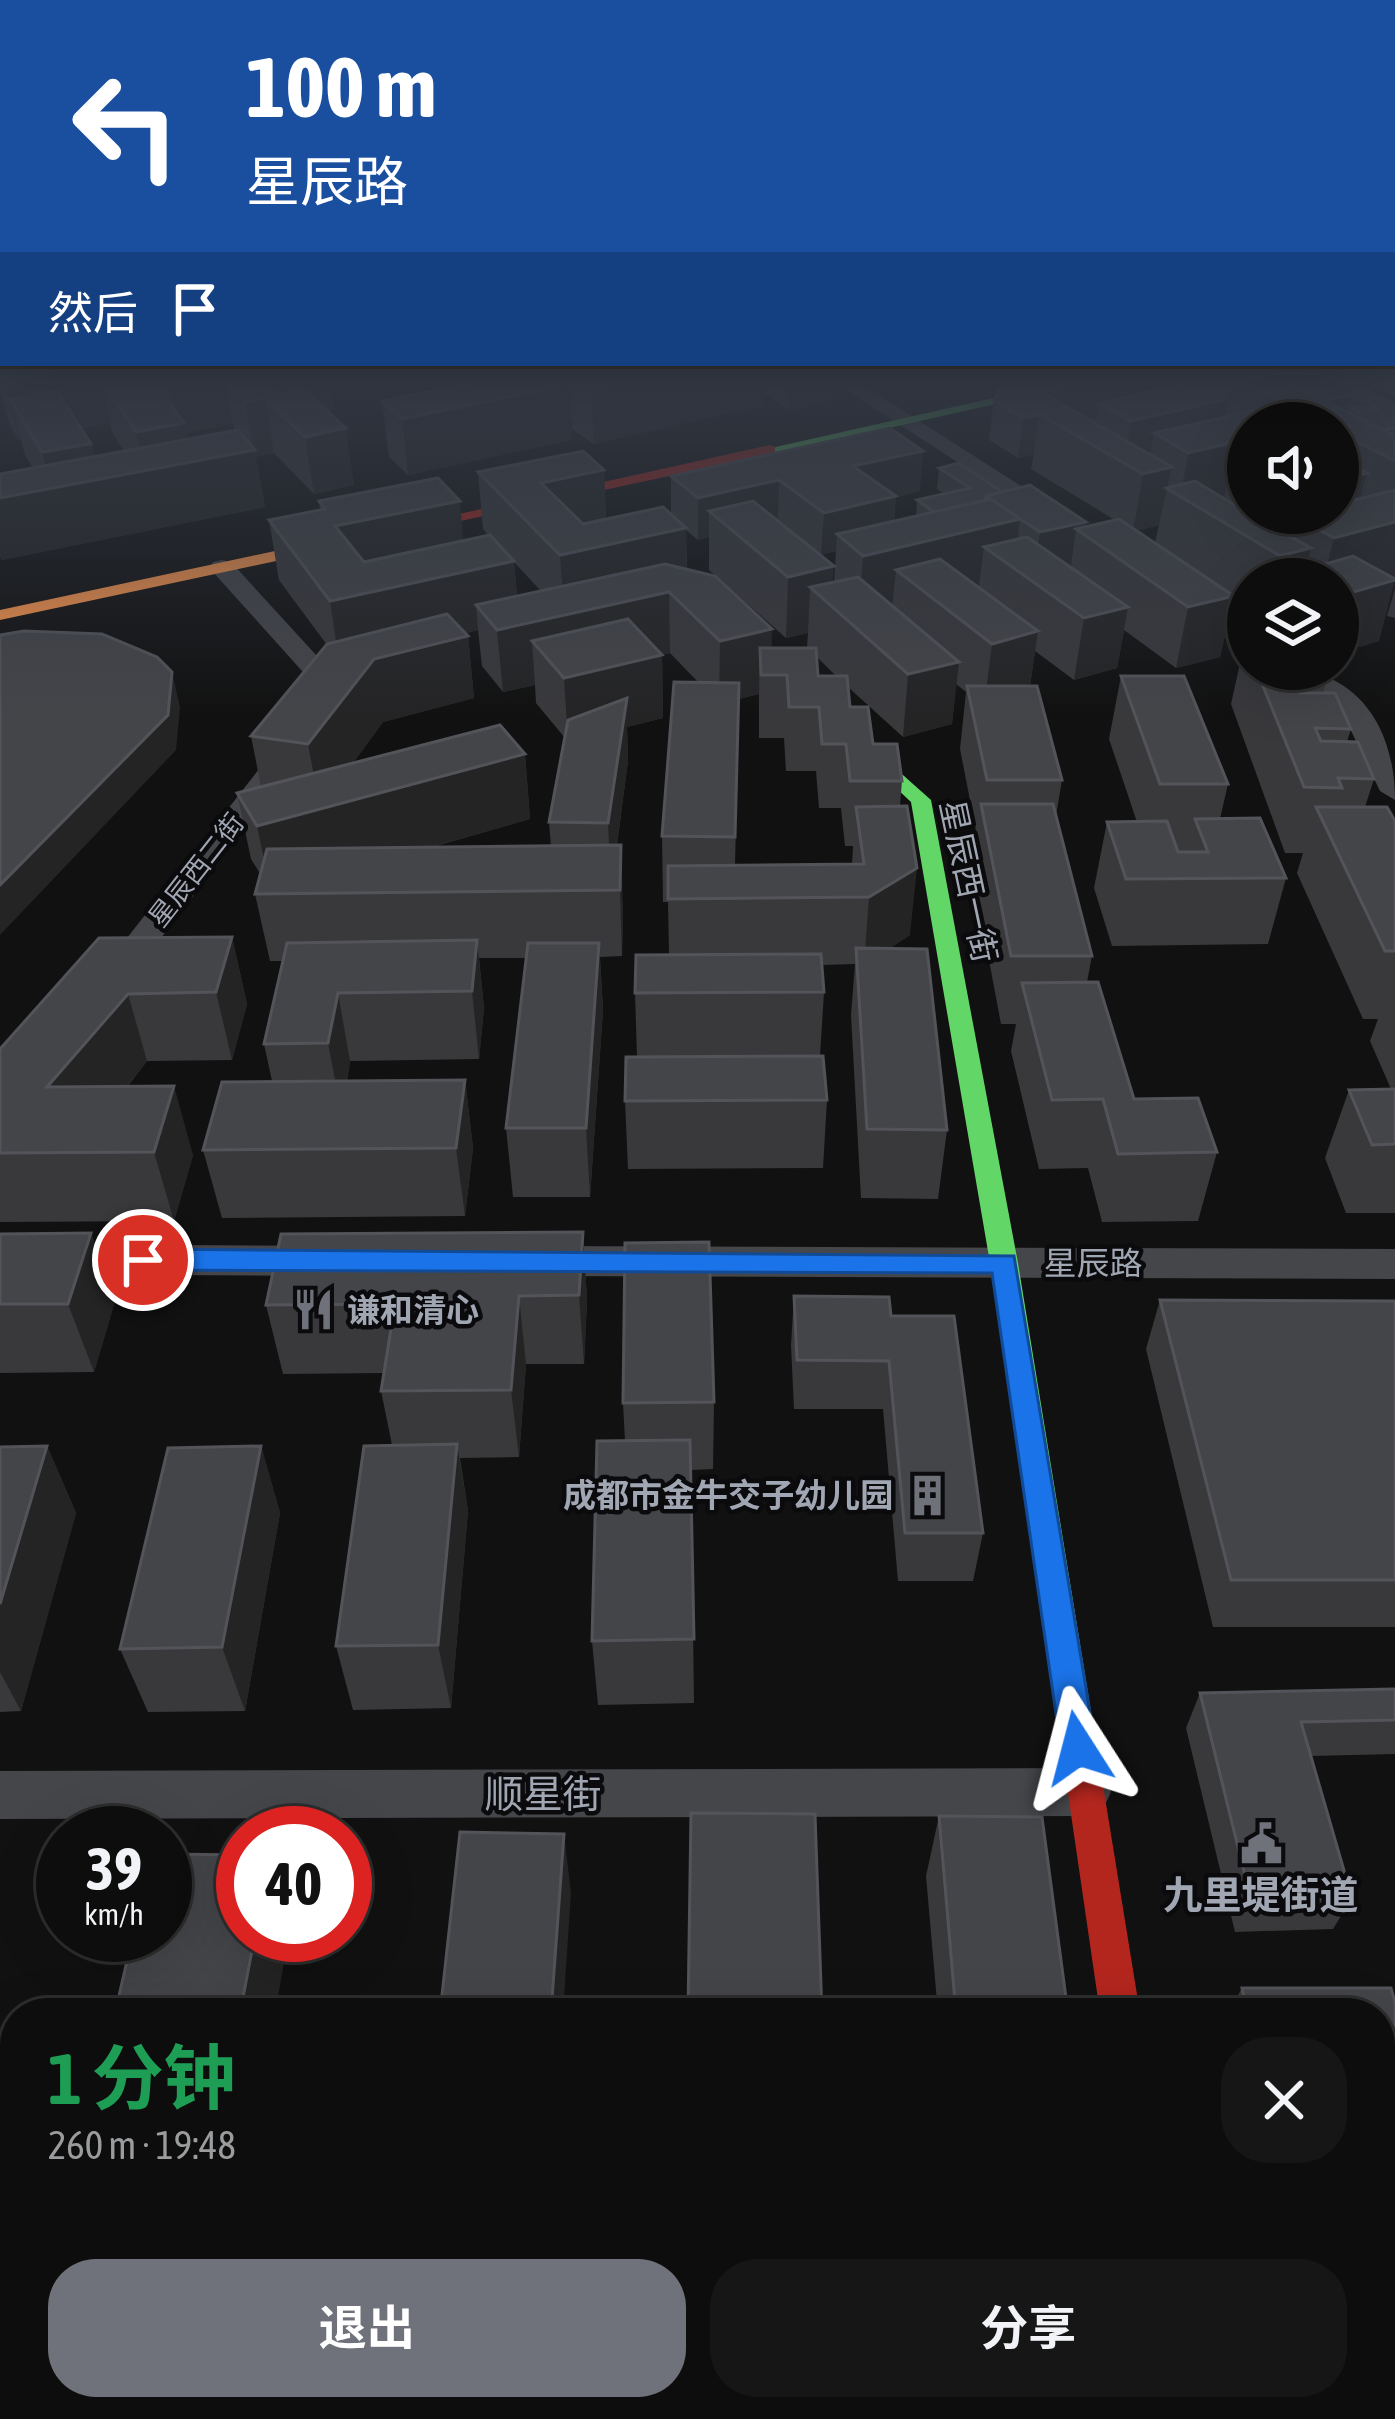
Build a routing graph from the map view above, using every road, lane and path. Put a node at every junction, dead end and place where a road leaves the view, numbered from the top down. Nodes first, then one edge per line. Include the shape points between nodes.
1 (499, 493) edge
2 (543, 493) edge
3 (1021, 493) edge
4 (1087, 535) edge
5 (222, 567) junction
6 (1167, 587) edge
7 (0, 595) edge
8 (0, 615) edge
9 (1227, 625) edge
10 (1329, 690) edge
11 (1353, 705) junction
12 (1395, 705) edge
13 (822, 707) edge
14 (1395, 791) edge
15 (102, 993) edge
16 (0, 1259) edge
17 (359, 1261) edge
18 (502, 1261) edge
19 (1004, 1263) junction
20 (1395, 1264) edge
21 (1085, 1792) junction
22 (0, 1795) edge
23 (1118, 1998) edge

1 - 7 main road
2 - 5 main road
3 - 4 street
5 - 8 main road
5 - 15 street, 星辰西二街 via 346,688
6 - 9 street
10 - 11 street
11 - 12 street
11 - 14 street
13 - 19 main road, 星辰西一街 via 921,800
16 - 17 street
18 - 19 street, 星辰路
19 - 20 street, 星辰路
19 - 21 main road, 星辰西一街
21 - 22 street, 顺星街
21 - 23 main road, 星辰西一街

